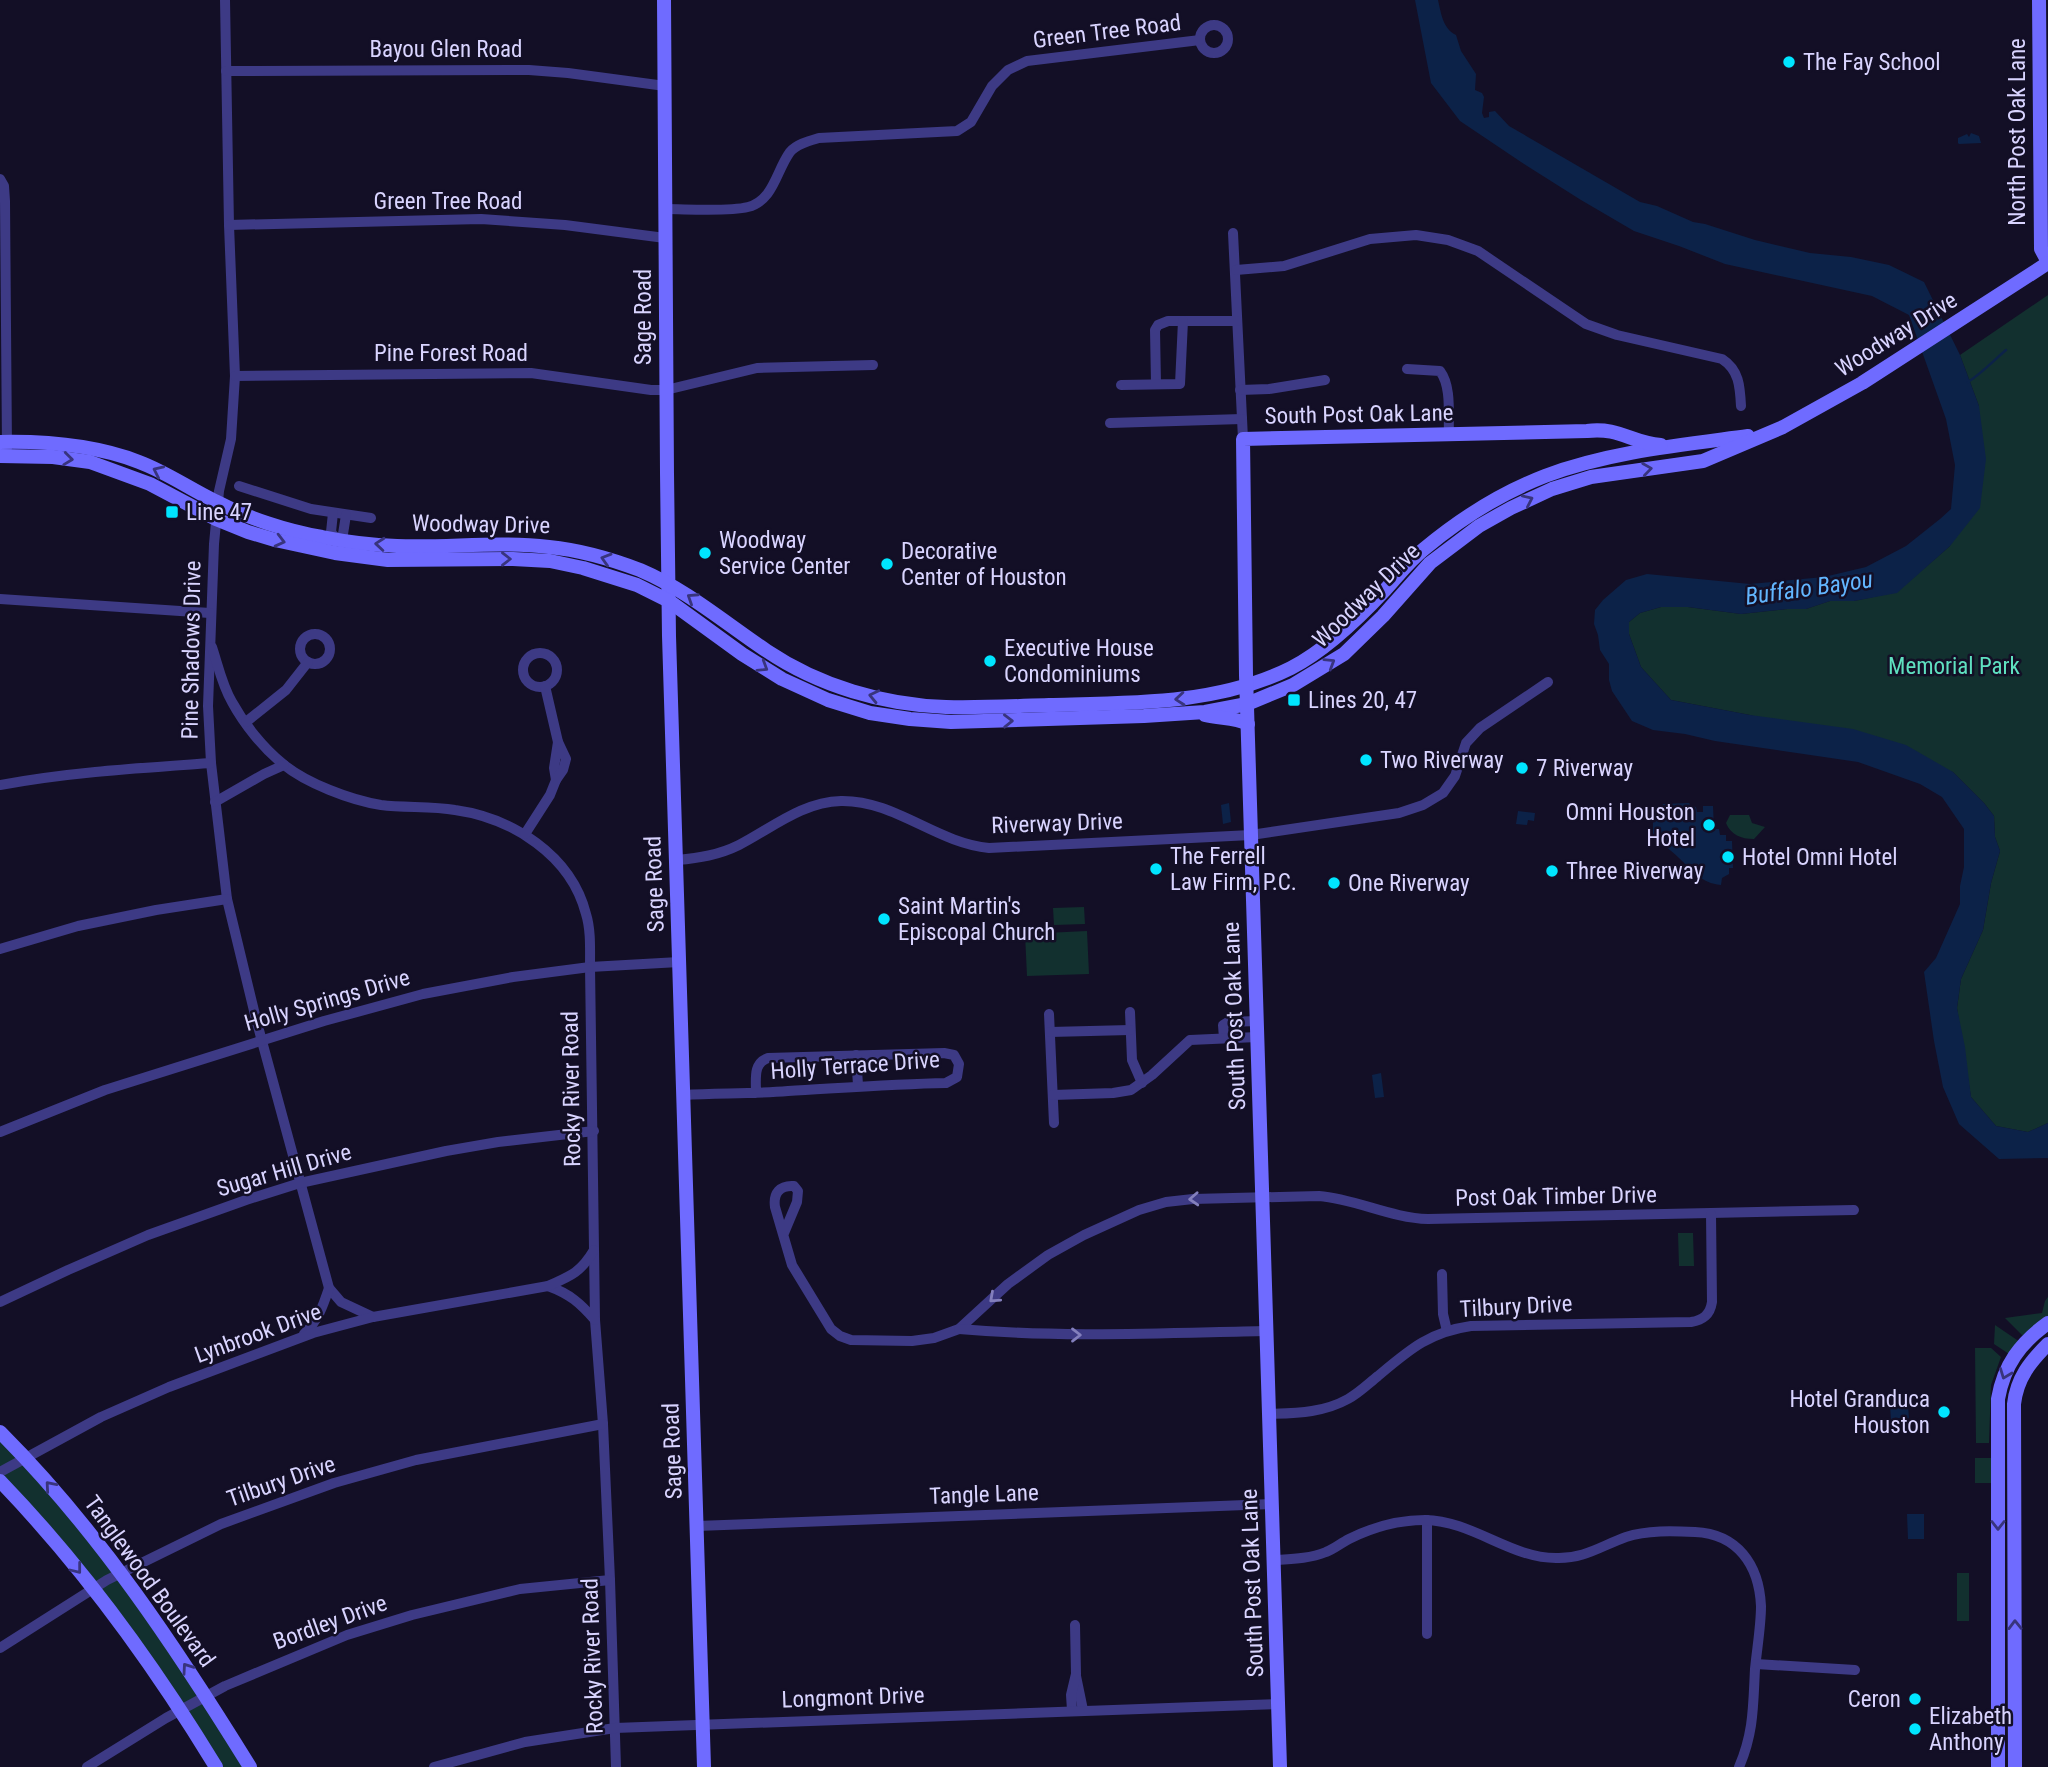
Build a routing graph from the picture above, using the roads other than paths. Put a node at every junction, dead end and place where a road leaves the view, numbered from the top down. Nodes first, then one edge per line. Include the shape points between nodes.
1 (225, 0) edge
2 (664, 0) edge
3 (2039, 0) edge
4 (1200, 40) dead end
5 (226, 71) junction
6 (665, 86) junction
7 (0, 179) edge
8 (665, 209) junction
9 (229, 225) junction
10 (1233, 233) dead end
11 (665, 238) junction
12 (2048, 262) edge
13 (1236, 270) junction
14 (1183, 321) junction
15 (1237, 321) junction
16 (873, 365) dead end
17 (1406, 369) dead end
18 (235, 376) junction
19 (1325, 380) dead end
20 (1156, 384) junction
21 (1121, 385) dead end
22 (666, 390) junction
23 (1240, 390) junction
24 (1741, 406) dead end
25 (1242, 419) junction
26 (1110, 423) dead end
27 (1587, 431) junction
28 (1449, 434) junction
29 (1764, 434) junction
30 (1243, 439) junction
31 (1672, 446) junction
32 (4, 449) edge
33 (1607, 459) junction
34 (1578, 474) junction
35 (239, 486) dead end
36 (167, 493) junction
37 (218, 503) junction
38 (333, 513) junction
39 (346, 515) junction
40 (371, 518) dead end
41 (216, 519) junction
42 (1474, 520) junction
43 (336, 547) junction
44 (551, 554) junction
45 (669, 584) junction
46 (1387, 588) junction
47 (0, 599) edge
48 (1398, 599) junction
49 (669, 601) junction
50 (210, 613) junction
51 (695, 619) junction
52 (669, 636) junction
53 (210, 641) junction
54 (308, 662) dead end
55 (1548, 682) dead end
56 (1246, 685) junction
57 (545, 687) dead end
58 (1247, 704) junction
59 (1092, 711) junction
60 (1197, 713) junction
61 (940, 714) junction
62 (246, 722) junction
63 (1248, 724) junction
64 (211, 763) junction
65 (284, 765) junction
66 (0, 785) edge
67 (215, 802) junction
68 (525, 834) junction
69 (1251, 835) junction
70 (677, 860) junction
71 (228, 899) junction
72 (0, 949) edge
73 (679, 962) junction
74 (590, 967) junction
75 (1130, 1012) dead end
76 (1049, 1014) dead end
77 (1257, 1021) junction
78 (1130, 1030) junction
79 (1050, 1032) junction
80 (1257, 1037) junction
81 (1224, 1038) junction
82 (261, 1040) junction
83 (856, 1055) junction
84 (1142, 1083) junction
85 (858, 1085) junction
86 (756, 1093) junction
87 (684, 1094) junction
88 (1053, 1095) junction
89 (1054, 1123) dead end
90 (0, 1132) edge
91 (594, 1132) junction
92 (300, 1183) junction
93 (1262, 1197) junction
94 (1854, 1210) dead end
95 (1711, 1213) junction
96 (784, 1233) dead end
97 (594, 1250) junction
98 (1442, 1275) dead end
99 (548, 1286) junction
100 (329, 1288) junction
101 (0, 1302) edge
102 (373, 1317) junction
103 (595, 1320) junction
104 (2048, 1323) edge
105 (959, 1329) junction
106 (1266, 1331) junction
107 (1447, 1331) junction
108 (299, 1339) junction
109 (2048, 1344) edge
110 (1269, 1414) junction
111 (603, 1424) junction
112 (0, 1432) edge
113 (1997, 1456) junction
114 (2015, 1456) junction
115 (25, 1458) junction
116 (0, 1472) edge
117 (0, 1481) edge
118 (1272, 1504) junction
119 (1427, 1520) junction
120 (697, 1526) junction
121 (1274, 1560) junction
122 (1997, 1568) junction
123 (2014, 1568) junction
124 (120, 1573) junction
125 (610, 1580) junction
126 (93, 1588) junction
127 (1075, 1625) dead end
128 (1427, 1634) dead end
129 (0, 1648) edge
130 (1756, 1664) junction
131 (1998, 1668) junction
132 (2015, 1668) junction
133 (1855, 1670) dead end
134 (206, 1696) junction
135 (1278, 1703) junction
136 (181, 1710) junction
137 (1077, 1710) junction
138 (703, 1723) junction
139 (615, 1728) junction
140 (87, 1767) edge
141 (216, 1767) edge
142 (250, 1767) edge
143 (434, 1767) edge
144 (616, 1767) edge
145 (705, 1767) edge
146 (1280, 1767) edge
147 (1739, 1767) edge
148 (1998, 1767) edge
149 (2015, 1767) edge

1 - 5 street, Pine Shadows Drive
2 - 6 main road, Sage Road
3 - 12 main road, North Post Oak Lane via 2041,249
4 - 8 street, Green Tree Road via 1027,61 1008,70 992,86 971,122 957,131 819,138 791,152 771,190 748,207
5 - 6 street, Bayou Glen Road via 529,70
5 - 9 street, Pine Shadows Drive
6 - 8 main road, Sage Road
7 - 32 street via 5,201
8 - 11 main road, Sage Road
9 - 11 street, Green Tree Road via 481,219
9 - 18 street, Pine Shadows Drive
10 - 13 street
11 - 22 main road, Sage Road
12 - 29 main road, Woodway Drive via 1862,383
13 - 15 street
13 - 24 street via 1284,266 1370,239 1416,235 1448,240 1478,251 1586,324 1721,359 1738,377
14 - 15 street
14 - 20 street via 1162,323 1155,330
14 - 20 street via 1180,384
15 - 23 street
16 - 22 street, Pine Forest Road via 757,368
17 - 28 street via 1432,369 1444,377
18 - 22 street, Pine Forest Road via 531,373
18 - 37 street, Pine Shadows Drive via 231,439
19 - 23 street
20 - 21 street
22 - 45 main road, Sage Road
23 - 25 street
25 - 26 street
25 - 30 street
27 - 28 main road, South Post Oak Lane
27 - 31 main road, South Post Oak Lane via 1614,431 1642,442
27 - 33 main road, South Post Oak Lane via 1614,440
28 - 30 main road, South Post Oak Lane
29 - 31 main road, Woodway Drive
34 -> 29 main road, Woodway Drive via 1591,477 1703,461
30 - 56 main road, South Post Oak Lane
31 - 33 main road, Woodway Drive
32 -> 36 main road, Woodway Drive via 89,462
37 -> 32 main road, Woodway Drive via 117,454 58,443
33 - 34 main road, Woodway Drive
34 - 42 main road, Woodway Drive via 1549,474 1512,490
35 - 38 street
36 - 37 main road via 178,492 210,506
36 - 41 main road, Woodway Drive
37 - 41 street, Pine Shadows Drive
37 - 43 main road, Woodway Drive
38 - 39 street
38 - 43 street via 331,532
39 - 40 street
39 - 43 street
41 -> 43 main road, Woodway Drive via 275,540
41 - 50 street, Pine Shadows Drive
42 - 46 main road, Woodway Drive via 1421,551
42 - 48 main road, Woodway Drive
43 - 44 main road, Woodway Drive
45 -> 44 main road, Woodway Drive via 571,550
44 - 49 main road, Woodway Drive
45 - 49 main road, Sage Road
61 -> 45 main road, Woodway Drive via 835,686 793,667
46 - 48 main road
46 - 56 main road, Woodway Drive via 1332,640 1291,668
47 - 50 street
58 -> 48 main road, Woodway Drive via 1293,685 1344,654
49 - 51 main road, Woodway Drive
49 - 52 main road, Sage Road
50 - 53 street, Pine Shadows Drive
51 - 52 main road via 683,622
51 -> 61 main road, Woodway Drive via 782,679 828,700 870,713
52 - 70 main road, Sage Road
53 - 62 street, Rocky River Road via 232,702
53 - 64 street, Pine Shadows Drive
54 - 62 street via 286,690
55 - 69 street, Riverway Drive via 1480,728 1466,743 1443,793 1423,805 1399,813
56 - 58 main road, South Post Oak Lane
56 -> 59 main road, Woodway Drive via 1199,697
57 - 68 street via 566,759
58 - 60 main road, Woodway Drive
58 - 63 main road, South Post Oak Lane
59 - 60 main road, Woodway Drive
59 - 61 main road, Woodway Drive
60 - 63 main road
62 - 65 street, Rocky River Road
63 - 69 main road, South Post Oak Lane
64 - 66 street
64 - 67 street, Pine Shadows Drive
65 - 67 street
65 - 68 street, Rocky River Road via 348,797 456,810
67 - 71 street, Pine Shadows Drive
68 - 74 street, Rocky River Road via 553,857 578,894 586,913
69 - 70 street, Riverway Drive via 976,847 874,805 838,801 790,815 712,856
69 - 77 main road, South Post Oak Lane
70 - 73 main road, Sage Road
71 - 72 street via 78,926
71 - 82 street, Pine Shadows Drive
73 - 74 street, Holly Springs Drive
73 - 87 main road, Sage Road
74 - 82 street, Holly Springs Drive via 423,994
74 - 91 street, Rocky River Road
75 - 78 street
76 - 79 street
77 - 80 main road, South Post Oak Lane
77 - 81 street via 1228,1022 1223,1026
78 - 79 street
78 - 84 street via 1132,1060
79 - 88 street
80 - 81 street
80 - 93 main road, South Post Oak Lane
81 - 84 street via 1191,1040
82 - 90 street, Holly Springs Drive via 105,1090
82 - 92 street, Pine Shadows Drive
83 - 85 street
83 - 85 street, Holly Terrace Drive via 947,1053 956,1058 959,1067 957,1077 946,1083
83 - 86 street, Holly Terrace Drive via 765,1058 757,1066
84 - 88 street via 1114,1093
85 - 86 street, Holly Terrace Drive
86 - 87 street, Holly Terrace Drive
87 - 120 main road, Sage Road
88 - 89 street
91 - 92 street, Sugar Hill Drive via 446,1151
91 - 97 street, Rocky River Road
92 - 100 street, Pine Shadows Drive
92 - 101 street, Sugar Hill Drive via 148,1235
93 - 95 street, Post Oak Timber Drive via 1336,1197 1414,1219
93 -> 105 street, Post Oak Timber Drive via 1178,1200 1126,1214 1025,1270
93 - 106 main road, South Post Oak Lane
94 - 95 street, Post Oak Timber Drive
95 - 107 street, Tilbury Drive via 1712,1302 1705,1317 1691,1322 1471,1326
96 - 105 street via 795,1272 840,1336 858,1341 918,1341
97 - 99 street, Lynbrook Drive via 584,1265
97 - 103 street, Rocky River Road
98 - 107 street
99 - 102 street, Lynbrook Drive
99 - 103 street via 580,1302
100 - 102 street via 341,1302
100 - 108 street via 323,1309
102 - 108 street, Lynbrook Drive
103 - 111 street, Rocky River Road
104 -> 113 main road via 2024,1343 2006,1369 1997,1399
105 -> 106 street via 1079,1335
106 - 110 main road, South Post Oak Lane
107 - 110 street, Tilbury Drive via 1417,1345 1347,1400 1318,1411
108 - 115 street, Lynbrook Drive via 169,1387
109 - 114 main road via 2031,1361 2016,1391
110 - 118 main road, South Post Oak Lane
111 - 124 street, Tilbury Drive via 416,1460 334,1483 221,1524
111 - 125 street, Rocky River Road
112 - 115 main road, Tanglewood Boulevard
113 - 114 street
113 -> 122 main road
114 - 123 main road
115 - 116 street, Lynbrook Drive
124 -> 115 main road, Tanglewood Boulevard
117 -> 126 main road
118 - 120 street, Tangle Lane
118 - 121 main road, South Post Oak Lane
119 - 121 street via 1375,1528 1303,1559
119 - 128 street
119 - 130 street via 1454,1524 1522,1552 1554,1559 1587,1555 1645,1533 1724,1537 1745,1556 1758,1587
120 - 138 main road, Sage Road
121 - 135 main road, South Post Oak Lane
122 - 123 street
122 - 131 main road
132 -> 123 main road
124 - 126 street, Tilbury Drive
134 -> 124 main road, Tanglewood Boulevard
125 - 134 street, Bordley Drive via 520,1589 412,1615 335,1640
125 - 139 street, Rocky River Road
126 - 129 street, Tilbury Drive
126 - 136 main road
127 - 137 street via 1076,1674 1082,1694
130 - 133 street
130 - 147 street via 1751,1734
131 - 132 street
131 - 148 main road
132 - 149 main road
134 - 136 street, Bordley Drive
134 - 142 main road, Tanglewood Boulevard
135 - 137 street, Longmont Drive
135 - 146 main road, South Post Oak Lane
136 - 140 street, Bordley Drive
136 - 141 main road
137 - 138 street, Longmont Drive
138 - 139 street, Longmont Drive
138 - 145 main road, Sage Road
139 - 143 street, Longmont Drive via 525,1742
139 - 144 street, Rocky River Road

